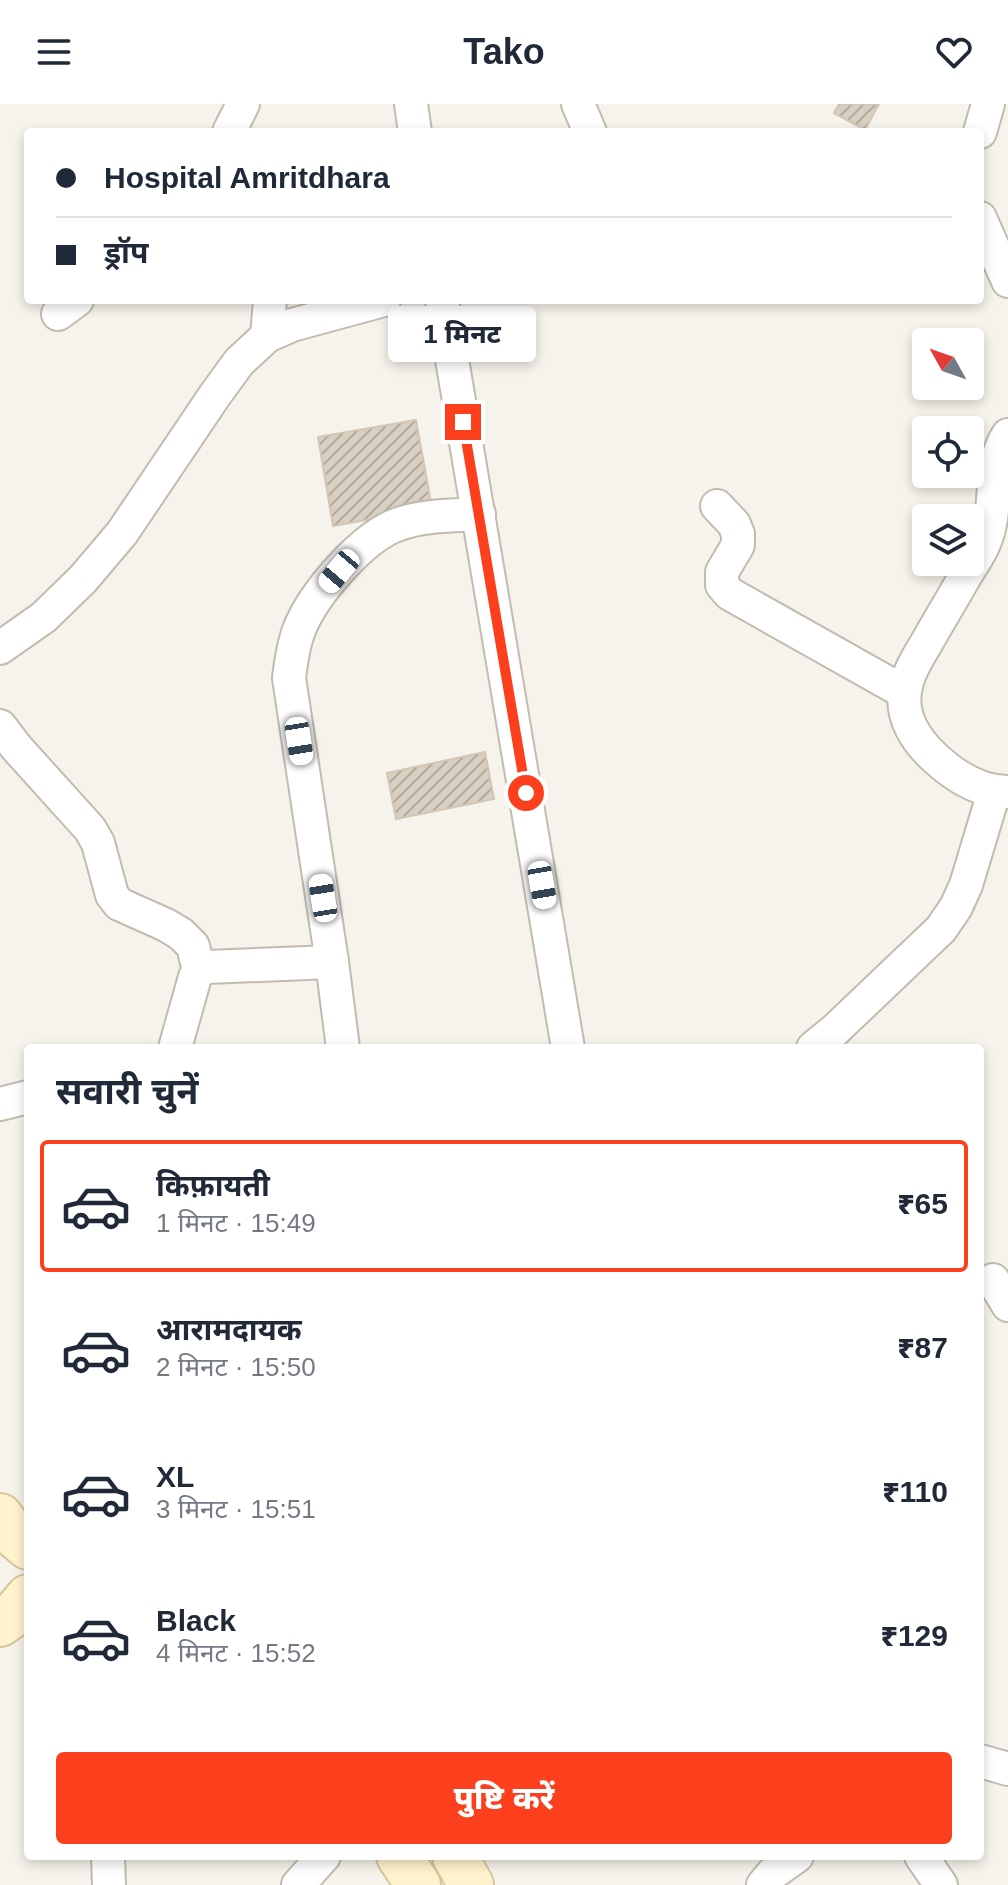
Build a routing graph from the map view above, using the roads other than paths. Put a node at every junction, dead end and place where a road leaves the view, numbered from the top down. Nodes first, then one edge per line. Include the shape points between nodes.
1 (243, 104) edge
2 (411, 104) edge
3 (578, 104) edge
4 (988, 104) edge
5 (231, 128) edge
6 (414, 128) edge
7 (588, 128) edge
8 (981, 128) edge
9 (984, 227) edge
10 (1008, 281) edge
11 (270, 304) edge
12 (369, 304) edge
13 (443, 304) edge
14 (267, 336) junction
15 (1008, 435) edge
16 (717, 506) dead end
17 (479, 514) junction
18 (0, 648) edge
19 (904, 692) junction
20 (0, 726) edge
21 (1001, 792) edge
22 (332, 962) junction
23 (199, 971) junction
24 (176, 1044) edge
25 (342, 1044) edge
26 (567, 1044) edge
27 (818, 1044) edge
28 (24, 1098) edge
29 (0, 1104) edge
30 (0, 1516) edge
31 (24, 1544) edge
32 (0, 1577) edge
33 (24, 1593) edge
34 (24, 1601) edge
35 (0, 1624) edge
36 (984, 1762) edge
37 (1008, 1769) edge
38 (108, 1860) edge
39 (320, 1860) edge
40 (402, 1860) edge
41 (457, 1860) edge
42 (791, 1860) edge
43 (924, 1860) edge
44 (109, 1885) edge
45 (298, 1885) edge
46 (418, 1885) edge
47 (471, 1885) edge
48 (763, 1885) edge
49 (941, 1885) edge

1 - 5 street
2 - 6 street
3 - 7 street
4 - 8 street
9 - 10 street
11 - 14 street
12 - 14 street
13 - 17 street
14 - 18 street via 239,362 122,533 83,579 44,617
15 - 19 street via 997,465 985,542 912,668
16 - 19 street via 738,534 738,545 722,572 722,585 730,594
17 - 22 street via 411,521 377,534 322,593 292,651 289,678
17 - 26 street
19 - 21 street via 911,729 926,749 973,785
20 - 23 street via 90,829 119,904 181,934 193,946
21 - 27 street via 966,885 941,929
22 - 23 street
22 - 25 street
23 - 24 street
28 - 29 street
30 - 31 street
32 - 33 street
34 - 35 street
36 - 37 street
38 - 44 street
39 - 45 street
40 - 46 street
41 - 47 street
42 - 48 street
43 - 49 street

